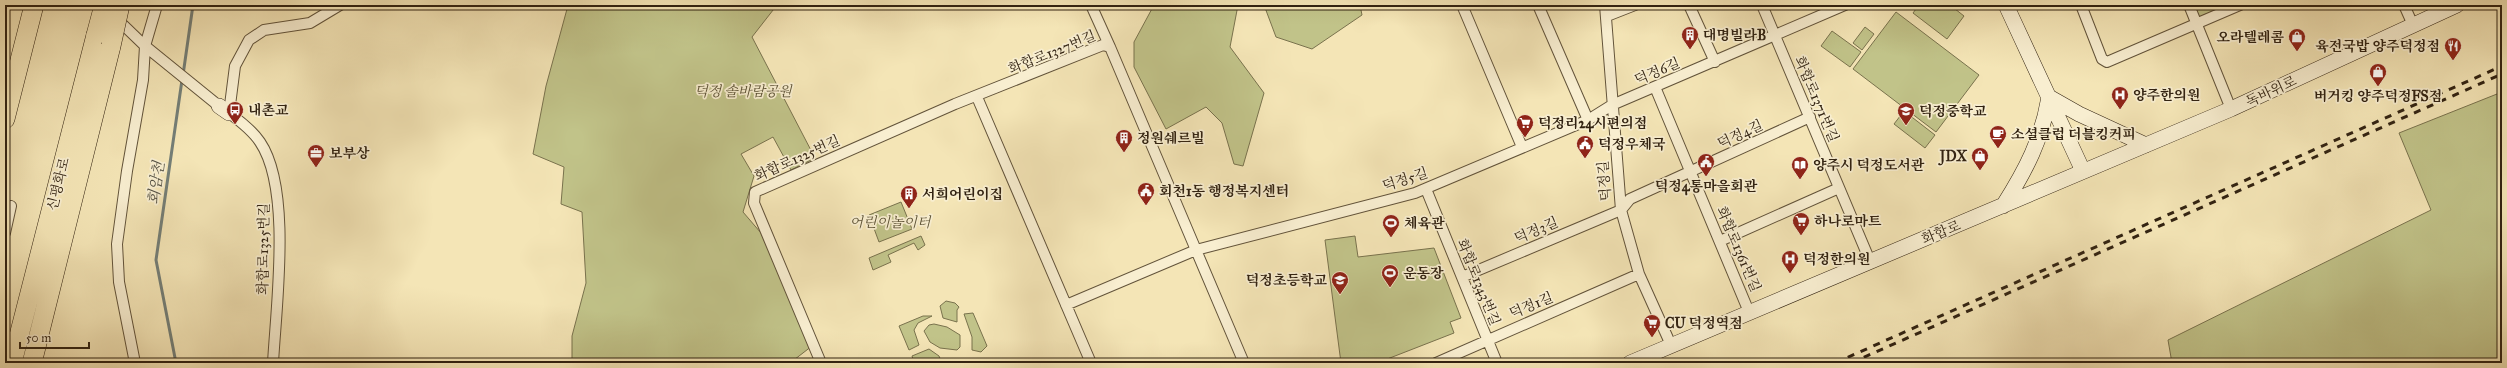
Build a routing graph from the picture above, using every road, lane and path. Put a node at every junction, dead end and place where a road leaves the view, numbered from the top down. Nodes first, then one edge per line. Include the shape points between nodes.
1 (21, 5) edge
2 (34, 5) edge
3 (104, 5) edge
4 (120, 5) edge
5 (157, 5) edge
6 (340, 5) edge
7 (1091, 5) edge
8 (1462, 5) edge
9 (1538, 5) edge
10 (1605, 5) edge
11 (1635, 5) edge
12 (1689, 5) edge
13 (1762, 5) edge
14 (2006, 5) edge
15 (2081, 5) edge
16 (2189, 5) edge
17 (2240, 5) edge
18 (2404, 5) edge
19 (2457, 5) edge
20 (1840, 6) edge
21 (1607, 16) junction
22 (2196, 23) junction
23 (2413, 26) junction
24 (1775, 36) junction
25 (103, 41) junction
26 (1110, 47) junction
27 (148, 48) junction
28 (1715, 62) junction
29 (5, 68) edge
30 (1655, 87) junction
31 (977, 97) junction
32 (2049, 97) junction
33 (1612, 105) junction
34 (2232, 109) junction
35 (224, 110) junction
36 (1810, 117) junction
37 (5, 119) edge
38 (1588, 120) junction
39 (2146, 145) junction
40 (1522, 147) junction
41 (2083, 171) junction
42 (1691, 172) junction
43 (1839, 188) junction
44 (1426, 189) junction
45 (11, 206) dead end
46 (2003, 206) junction
47 (1621, 210) junction
48 (5, 233) edge
49 (1720, 241) junction
50 (1196, 250) junction
51 (1870, 261) junction
52 (1639, 274) junction
53 (1462, 277) junction
54 (1066, 305) junction
55 (1749, 312) junction
56 (1488, 340) junction
57 (1672, 346) junction
58 (12, 363) edge
59 (32, 363) edge
60 (135, 363) edge
61 (273, 363) edge
62 (822, 363) edge
63 (1090, 363) edge
64 (1244, 363) edge
65 (1436, 363) edge
66 (1497, 363) edge
67 (1630, 363) edge

1 - 29 highway
2 - 37 highway
3 - 25 highway, 신평화로, bridge
3 - 27 street, 화합로1325번길
4 - 25 highway, 신평화로, bridge
5 - 27 street
6 - 35 street via 310,23 264,30 249,40 235,66
7 - 26 street
8 - 40 street
9 - 38 street
10 - 21 street, 덕정길
11 - 21 street
12 - 28 street
13 - 24 street, 화합로1371번길
14 - 32 main road
15 - 22 street via 2102,58 2107,62
16 - 22 street
17 - 22 street
18 - 23 street
19 - 23 main road, 독바위로
20 - 24 street, 덕정6길
21 - 33 street, 덕정길
22 - 34 street
23 - 34 main road, 독바위로
24 - 28 street, 덕정6길
24 - 36 street, 화합로1371번길
25 - 58 highway, 신평화로
25 - 59 highway, 신평화로
26 - 31 street, 화합로1327번길 via 1103,46
26 - 50 street, 화합로1327번길
27 - 35 street, 화합로1325번길
27 - 60 street via 117,244 119,282
28 - 30 street, 덕정6길
30 - 33 street, 덕정6길
30 - 42 street, 화합로1361번길
31 - 54 street
31 - 62 street, 화합로1325번길 via 756,192 754,203
32 - 39 main road
32 - 41 main road
32 - 46 main road via 2045,123 2028,167
33 - 38 street, 덕정5길
33 - 47 street, 덕정길
34 - 39 main road, 독바위로
35 - 61 street, 화합로1325번길 via 244,124 260,142 275,178 280,230
36 - 42 street, 덕정4길
36 - 43 street, 화합로1371번길
38 - 40 street, 덕정5길
39 - 41 main road, 독바위로
40 - 44 street, 덕정5길
41 - 46 main road, 화합로
42 - 47 street, 덕정4길 via 1630,199
42 - 49 street, 화합로1361번길
43 - 49 street
43 - 51 street, 화합로1371번길
44 - 50 street, 덕정5길
44 - 53 street, 화합로1343번길
45 - 48 street
46 - 51 main road, 화합로
47 - 52 street, 덕정길
47 - 53 street, 덕정3길
49 - 55 street, 화합로1361번길
50 - 54 street
50 - 64 street, 화합로1327번길
51 - 55 main road, 화합로
52 - 56 street, 덕정1길
52 - 57 street, 덕정길
53 - 56 street, 화합로1343번길
54 - 63 street
55 - 57 main road, 화합로
56 - 65 street, 덕정1길
56 - 66 street, 화합로1343번길
57 - 67 main road, 화합로

